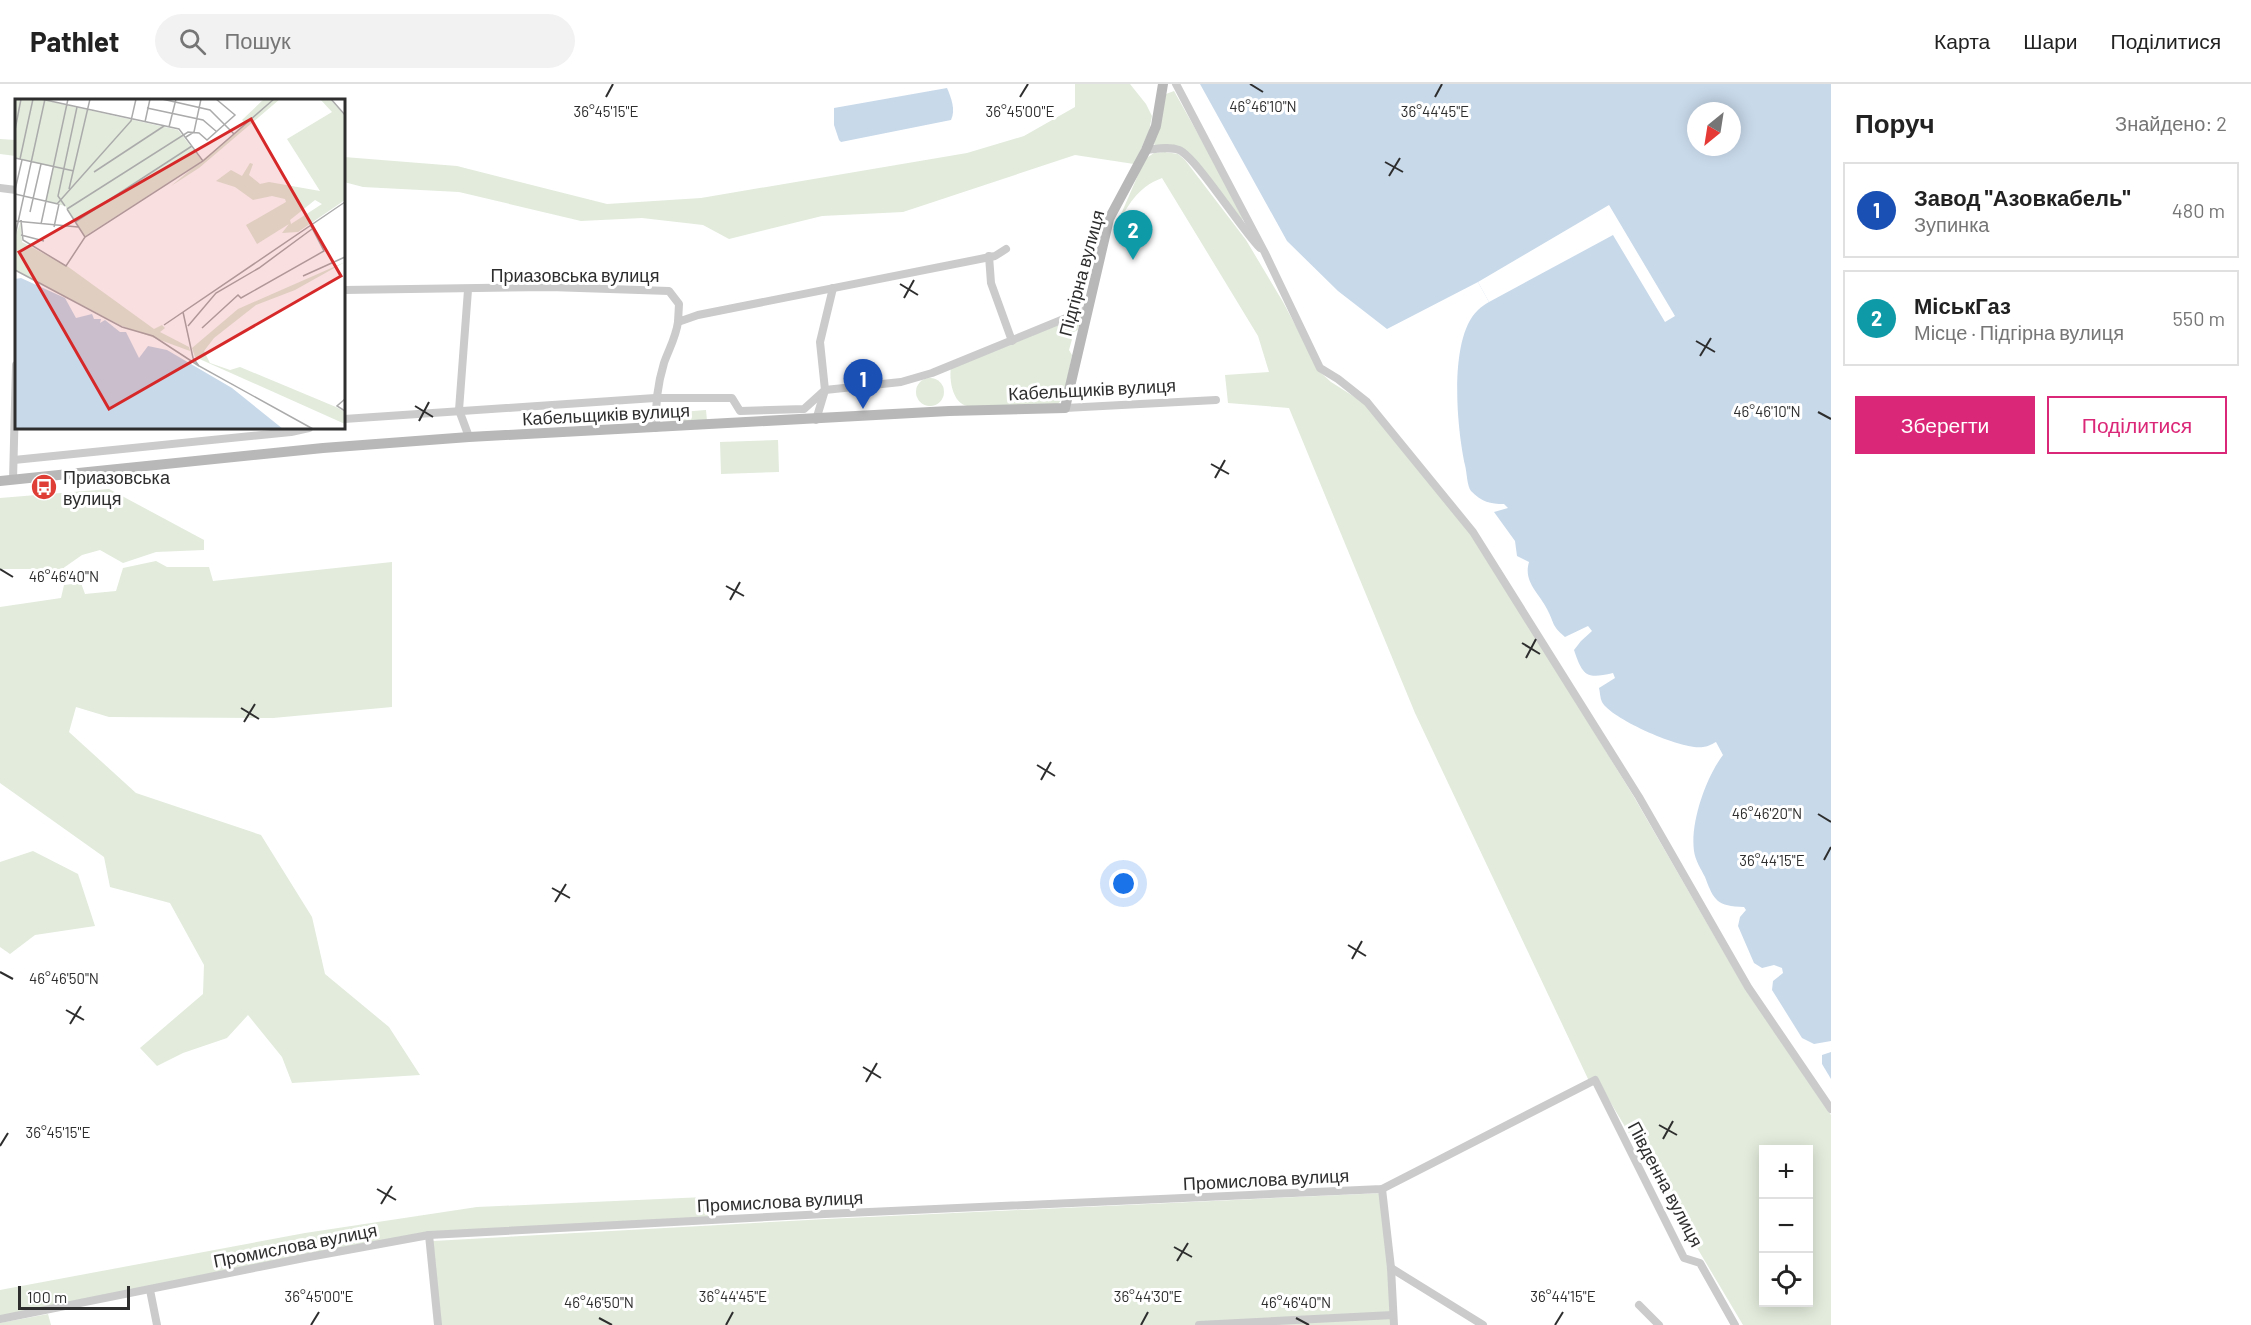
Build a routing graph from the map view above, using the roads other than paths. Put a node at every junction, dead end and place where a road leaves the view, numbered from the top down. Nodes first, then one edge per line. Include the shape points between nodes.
1 (1163, 84) edge
2 (1176, 84) edge
3 (1146, 150) junction
4 (0, 188) edge
5 (15, 190) edge
6 (1006, 249) dead end
7 (1265, 253) junction
8 (989, 256) junction
9 (833, 288) junction
10 (345, 290) edge
11 (468, 290) junction
12 (1088, 309) junction
13 (678, 322) junction
14 (1012, 341) junction
15 (825, 390) junction
16 (655, 398) junction
17 (1216, 400) dead end
18 (1065, 408) junction
19 (459, 410) junction
20 (15, 414) edge
21 (345, 419) edge
22 (816, 420) junction
23 (656, 428) junction
24 (304, 429) edge
25 (469, 437) junction
26 (14, 460) junction
27 (13, 480) junction
28 (0, 482) edge
29 (1831, 1109) edge
30 (1382, 1189) junction
31 (429, 1235) junction
32 (1391, 1268) junction
33 (150, 1290) junction
34 (1639, 1305) dead end
35 (1393, 1315) junction
36 (0, 1319) edge
37 (157, 1325) edge
38 (438, 1325) edge
39 (1199, 1325) edge
40 (1394, 1325) edge
41 (1483, 1325) edge
42 (1659, 1325) edge
43 (1735, 1325) edge

1 - 3 street, Підгірна вулиця via 1156,126
2 - 7 street
3 - 7 street via 1179,150
3 - 12 street, Підгірна вулиця via 1109,219
4 - 5 street
6 - 8 street
7 - 29 street via 1320,368 1367,402 1473,532 1639,797 1748,987
8 - 9 street
8 - 14 street via 991,283
9 - 13 street
9 - 15 street via 820,342
10 - 11 street, Приазовська вулиця
11 - 13 street, Приазовська вулиця via 550,287 669,291 679,304
11 - 19 street
12 - 14 street
12 - 18 street, Підгірна вулиця
13 - 16 street
14 - 15 street via 901,382
15 - 16 street, Кабельщиків вулиця via 804,410 740,411 732,398
15 - 22 street
16 - 19 street, Кабельщиків вулиця
16 - 23 street
17 - 18 street, Кабельщиків вулиця
18 - 22 street, Кабельщиків вулиця
19 - 21 street, Кабельщиків вулиця
19 - 25 street
20 - 26 street
22 - 23 street, Кабельщиків вулиця
23 - 25 street, Кабельщиків вулиця
24 - 26 street
25 - 27 street, Кабельщиків вулиця
26 - 27 street
27 - 28 street, Кабельщиків вулиця
30 - 31 street, Промислова вулиця
30 - 32 street
30 - 43 street, Південна вулиця via 1595,1080 1684,1258 1700,1263
31 - 33 street, Промислова вулиця
31 - 38 street
32 - 35 street
32 - 41 street
33 - 36 street, Промислова вулиця
33 - 37 street
34 - 42 street
35 - 39 street
35 - 40 street

